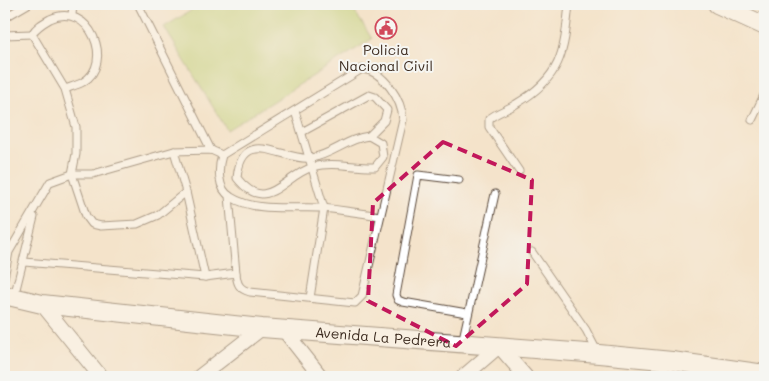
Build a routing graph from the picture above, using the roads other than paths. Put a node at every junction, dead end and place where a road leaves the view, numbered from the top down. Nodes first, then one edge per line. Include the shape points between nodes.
1 (28, 4) edge
2 (73, 4) edge
3 (138, 4) edge
4 (569, 4) edge
5 (717, 4) edge
6 (72, 15) junction
7 (4, 18) edge
8 (765, 26) edge
9 (32, 34) junction
10 (4, 35) edge
11 (65, 89) junction
12 (765, 93) edge
13 (295, 111) junction
14 (752, 120) dead end
15 (302, 132) junction
16 (369, 136) junction
17 (211, 150) junction
18 (174, 151) junction
19 (222, 155) junction
20 (309, 159) junction
21 (312, 167) junction
22 (519, 171) dead end
23 (72, 174) junction
24 (459, 180) dead end
25 (186, 192) junction
26 (495, 194) dead end
27 (229, 196) junction
28 (324, 208) junction
29 (32, 215) junction
30 (380, 216) junction
31 (532, 252) dead end
32 (24, 262) junction
33 (236, 273) junction
34 (204, 277) junction
35 (4, 278) edge
36 (9, 296) edge
37 (310, 298) junction
38 (42, 304) junction
39 (467, 313) junction
40 (262, 328) junction
41 (284, 330) junction
42 (462, 343) junction
43 (499, 346) junction
44 (599, 354) junction
45 (746, 374) edge
46 (101, 377) edge
47 (199, 377) edge
48 (321, 377) edge
49 (463, 377) edge
50 (526, 377) edge

1 - 7 lane
2 - 6 lane
3 - 17 lane
4 - 22 lane via 558,66 549,79 544,86 515,105 488,118 489,127
5 - 8 street
6 - 9 lane via 59,14
6 - 11 lane via 89,26 97,46 96,68 84,82
9 - 10 lane
9 - 11 lane
11 - 23 lane via 76,126
12 - 14 lane
13 - 15 lane
13 - 19 lane
13 - 30 lane via 362,69 371,70 390,88 403,111 403,120
15 - 16 lane via 369,95 387,110 384,121
15 - 20 lane
16 - 20 lane via 357,137 329,154
16 - 21 lane via 381,143 383,157 375,167
17 - 18 lane
17 - 19 lane
18 - 23 lane via 93,174
18 - 25 lane
19 - 27 lane via 218,169
20 - 21 lane
20 - 21 lane via 258,149 246,154 238,165 237,178 244,188 260,195 273,192
21 - 28 lane
23 - 25 lane via 86,216 92,224 101,226 137,224 158,215
23 - 29 lane via 50,182
24 - 39 lane via 418,175 396,295 403,302
25 - 34 lane
26 - 39 lane
27 - 28 lane via 247,205
27 - 33 lane
28 - 30 lane
28 - 37 lane
29 - 32 lane
29 - 35 lane via 9,252
30 - 37 lane via 362,296 355,302
31 - 44 lane
32 - 34 lane
32 - 36 lane
33 - 34 lane
33 - 37 lane via 242,290
36 - 38 street, Avenida La Pedrera
38 - 40 street, Avenida La Pedrera
38 - 46 street
39 - 42 lane
40 - 41 street, Avenida La Pedrera
40 - 47 street
41 - 42 street, Avenida La Pedrera
41 - 48 street
42 - 43 street, Avenida La Pedrera
43 - 44 street, Avenida La Pedrera
43 - 49 street
43 - 50 street
44 - 45 street, Avenida La Pedrera

